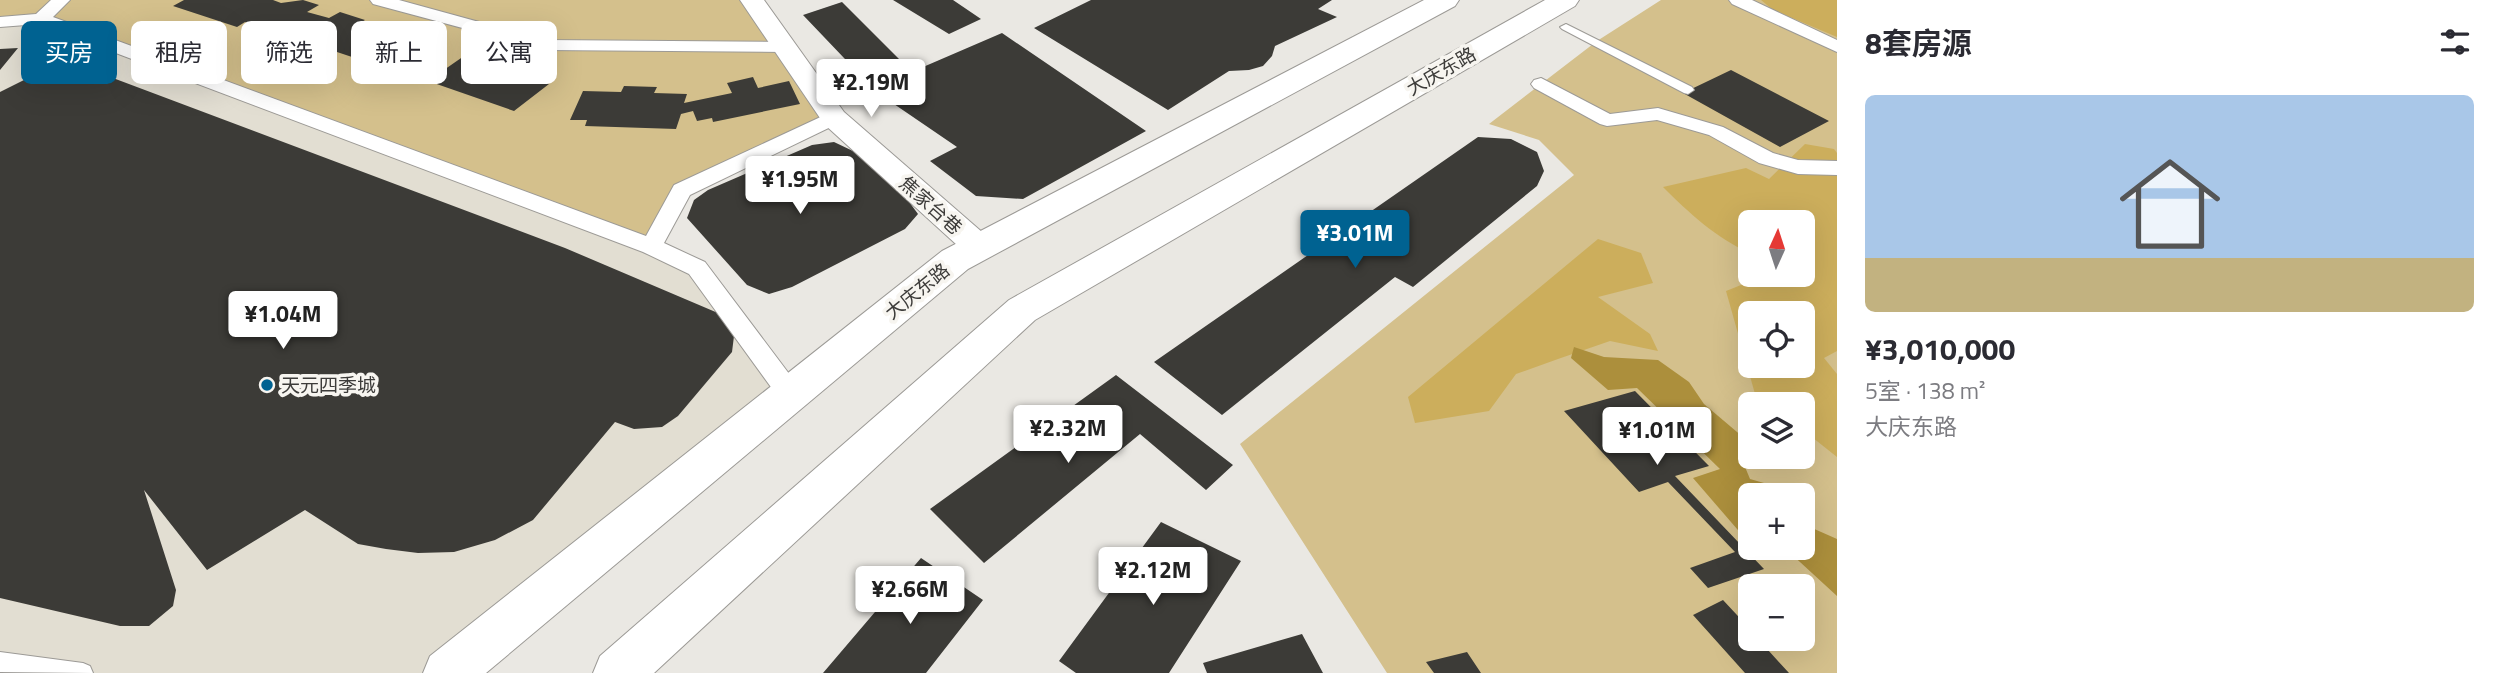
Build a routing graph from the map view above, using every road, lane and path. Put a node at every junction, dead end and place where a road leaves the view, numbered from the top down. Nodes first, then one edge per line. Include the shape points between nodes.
1 (61, 0) edge
2 (379, 0) edge
3 (752, 0) edge
4 (1445, 0) edge
5 (1738, 0) edge
6 (1566, 14) edge
7 (41, 19) junction
8 (0, 22) edge
9 (785, 47) junction
10 (1837, 47) edge
11 (1541, 84) dead end
12 (1688, 90) dead end
13 (834, 118) junction
14 (1837, 168) edge
15 (651, 246) junction
16 (979, 247) junction
17 (790, 394) junction
18 (0, 662) edge
19 (453, 667) edge
20 (83, 673) edge
21 (618, 673) edge

1 - 7 street
2 - 9 street via 544,45
3 - 9 street, 焦家台巷
4 - 16 main road, 大庆东路
5 - 10 street
6 - 12 lane
6 - 21 main road, 大庆东路 via 1022,310
7 - 8 street
7 - 15 street
9 - 13 street, 焦家台巷
11 - 14 street via 1608,120 1658,114 1716,131 1766,158 1798,167
13 - 15 street via 682,190
13 - 16 street, 焦家台巷
15 - 17 street via 697,268
16 - 17 main road, 大庆东路 via 955,260
17 - 19 main road, 大庆东路
18 - 20 lane

